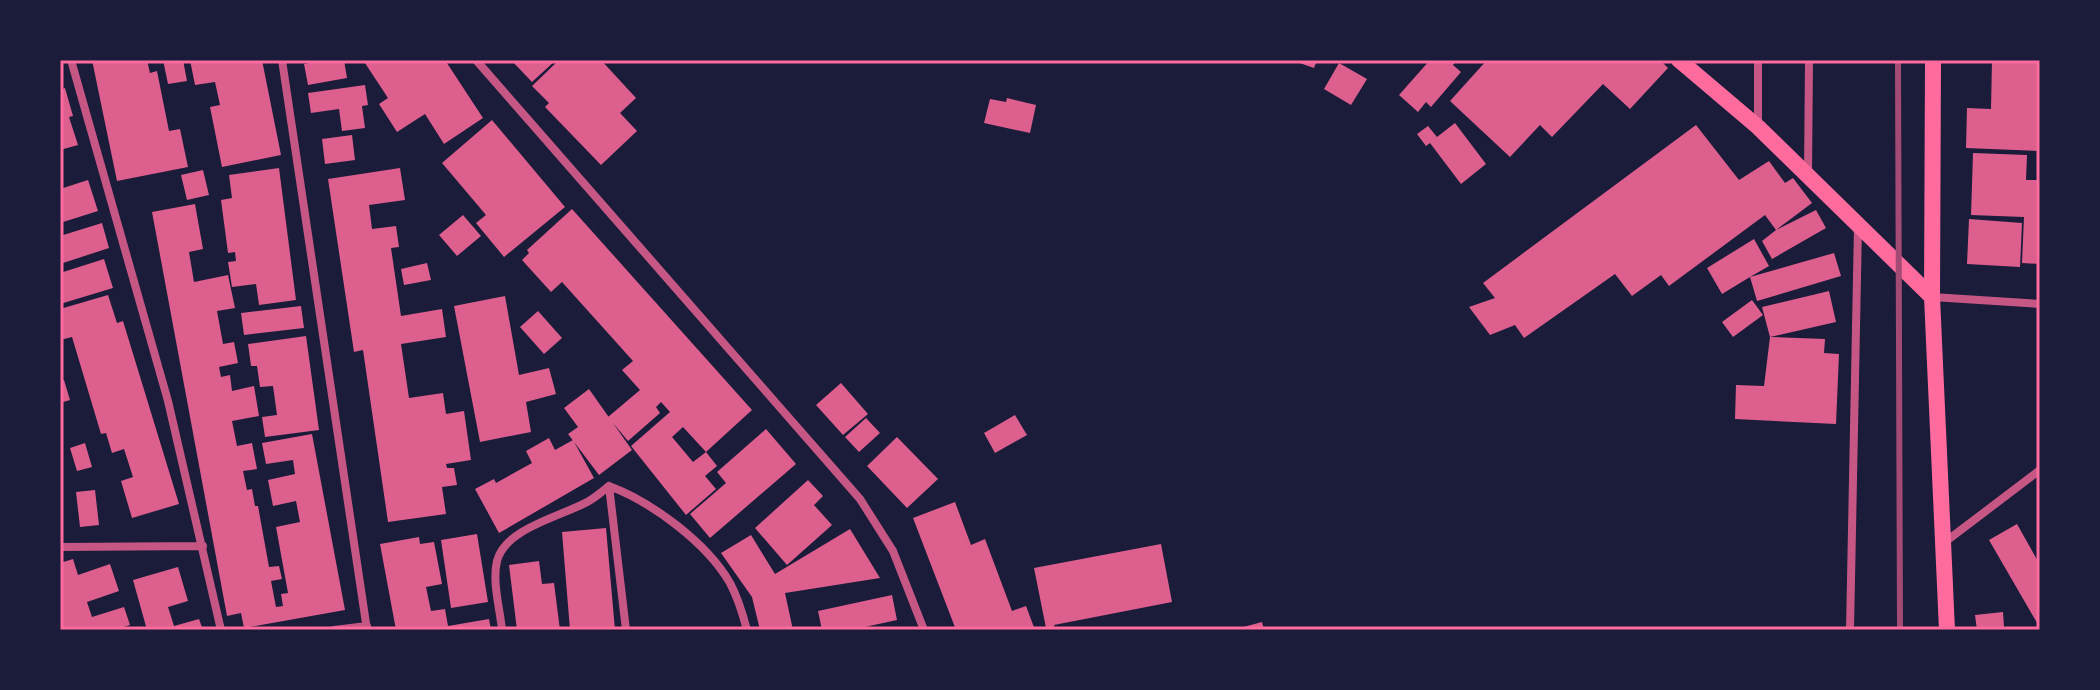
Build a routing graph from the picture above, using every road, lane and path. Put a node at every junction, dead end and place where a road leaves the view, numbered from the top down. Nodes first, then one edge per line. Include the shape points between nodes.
1 (71, 60) edge
2 (282, 60) edge
3 (476, 60) edge
4 (1679, 60) edge
5 (1758, 60) edge
6 (1809, 60) edge
7 (1933, 60) edge
8 (1758, 127) junction
9 (1808, 175) junction
10 (1858, 226) junction
11 (1932, 297) junction
12 (2040, 304) edge
13 (2040, 470) edge
14 (609, 486) junction
15 (1941, 544) junction
16 (203, 546) junction
17 (60, 547) edge
18 (367, 628) edge
19 (221, 630) edge
20 (334, 630) edge
21 (502, 630) edge
22 (626, 630) edge
23 (747, 630) edge
24 (924, 630) edge
25 (1850, 630) edge
26 (1947, 630) edge

1 - 16 street via 168,401
2 - 18 street
3 - 24 street via 860,499 893,551
4 - 8 main road
5 - 8 street
6 - 9 street
7 - 11 main road
8 - 9 main road
9 - 10 main road
10 - 11 main road
10 - 25 street
11 - 12 street
11 - 15 main road
13 - 15 street
14 - 21 street via 505,545 496,570
14 - 22 street
14 - 23 street via 631,494 695,540 729,583
15 - 26 main road
16 - 17 street
16 - 19 street
18 - 20 street

